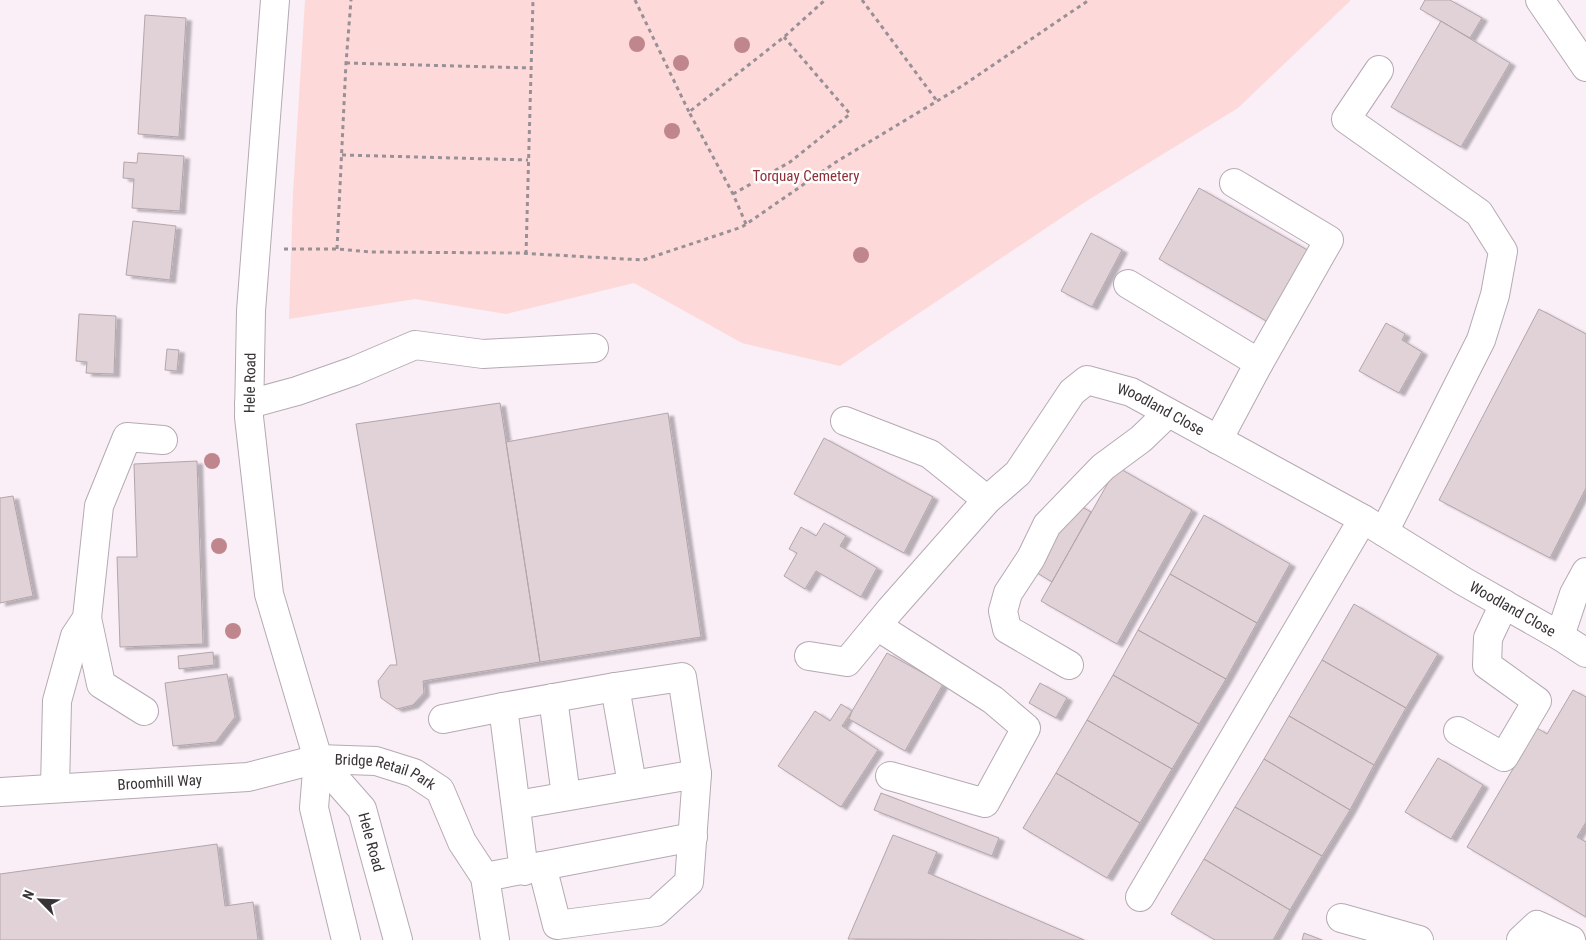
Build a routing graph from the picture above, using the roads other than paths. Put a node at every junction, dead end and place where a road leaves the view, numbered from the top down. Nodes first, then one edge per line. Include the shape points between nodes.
1 (275, 0) edge
2 (1540, 0) edge
3 (1586, 66) edge
4 (1378, 70) dead end
5 (1234, 183) dead end
6 (1128, 284) dead end
7 (594, 348) dead end
8 (1259, 363) junction
9 (249, 404) junction
10 (1168, 412) junction
11 (845, 421) dead end
12 (163, 440) dead end
13 (1218, 440) junction
14 (987, 500) junction
15 (1374, 526) junction
16 (1586, 572) edge
17 (1504, 604) junction
18 (87, 618) junction
19 (877, 626) junction
20 (1560, 636) junction
21 (1586, 653) edge
22 (809, 656) dead end
23 (1069, 665) dead end
24 (615, 687) junction
25 (553, 698) junction
26 (503, 707) junction
27 (144, 711) dead end
28 (443, 719) dead end
29 (1458, 731) dead end
30 (318, 759) junction
31 (697, 774) junction
32 (890, 776) dead end
33 (632, 784) junction
34 (55, 788) junction
35 (0, 792) edge
36 (566, 796) junction
37 (516, 805) junction
38 (693, 837) junction
39 (533, 868) junction
40 (485, 877) junction
41 (1140, 897) dead end
42 (1341, 918) dead end
43 (346, 940) edge
44 (398, 940) edge
45 (495, 940) edge
46 (1420, 940) edge
47 (1521, 940) edge
48 (1571, 940) edge

1 - 9 main road, Hele Road via 251,311
2 - 3 main road
4 - 15 main road via 1346,119 1479,213 1503,251 1495,295 1481,340
5 - 8 main road via 1329,240
6 - 8 main road
7 - 9 main road via 483,354 415,345 297,392
8 - 13 main road
9 - 30 main road, Hele Road via 269,594
10 - 13 main road, Woodland Close
10 - 14 main road, Woodland Close via 1131,392 1087,380 1072,392 1018,473
10 - 23 main road via 1141,439 1103,467 1048,525 1008,593 1003,611 1007,629
11 - 14 main road via 930,454
12 - 18 main road via 127,437 99,506
13 - 15 main road, Woodland Close
14 - 19 main road, Woodland Close
15 - 17 main road, Woodland Close
15 - 41 main road
16 - 20 main road via 1574,594
17 - 20 main road, Woodland Close
17 - 29 main road via 1488,638 1487,665 1537,702 1504,757
18 - 27 main road via 101,684
18 - 34 main road via 75,636 57,701
19 - 22 main road, Woodland Close via 847,662
19 - 32 main road via 993,700 1026,728 985,803
20 - 21 main road, Woodland Close
24 - 25 main road
24 - 31 main road via 682,677
24 - 33 main road
25 - 26 main road
25 - 36 main road
26 - 28 main road
26 - 37 main road
30 - 34 main road, Broomhill Way via 248,777
30 - 40 main road, Bridge Retail Park via 376,761 414,773 440,790 462,842
30 - 43 main road, Hele Road via 314,808
30 - 44 main road, Hele Road via 362,810
31 - 33 main road
31 - 38 main road
33 - 36 main road
34 - 35 main road, Broomhill Way
36 - 37 main road
37 - 39 main road
38 - 39 main road
38 - 39 main road via 689,882 656,912 557,925
39 - 40 main road
40 - 45 main road, Bridge Retail Park
42 - 46 main road
47 - 48 main road via 1537,925

